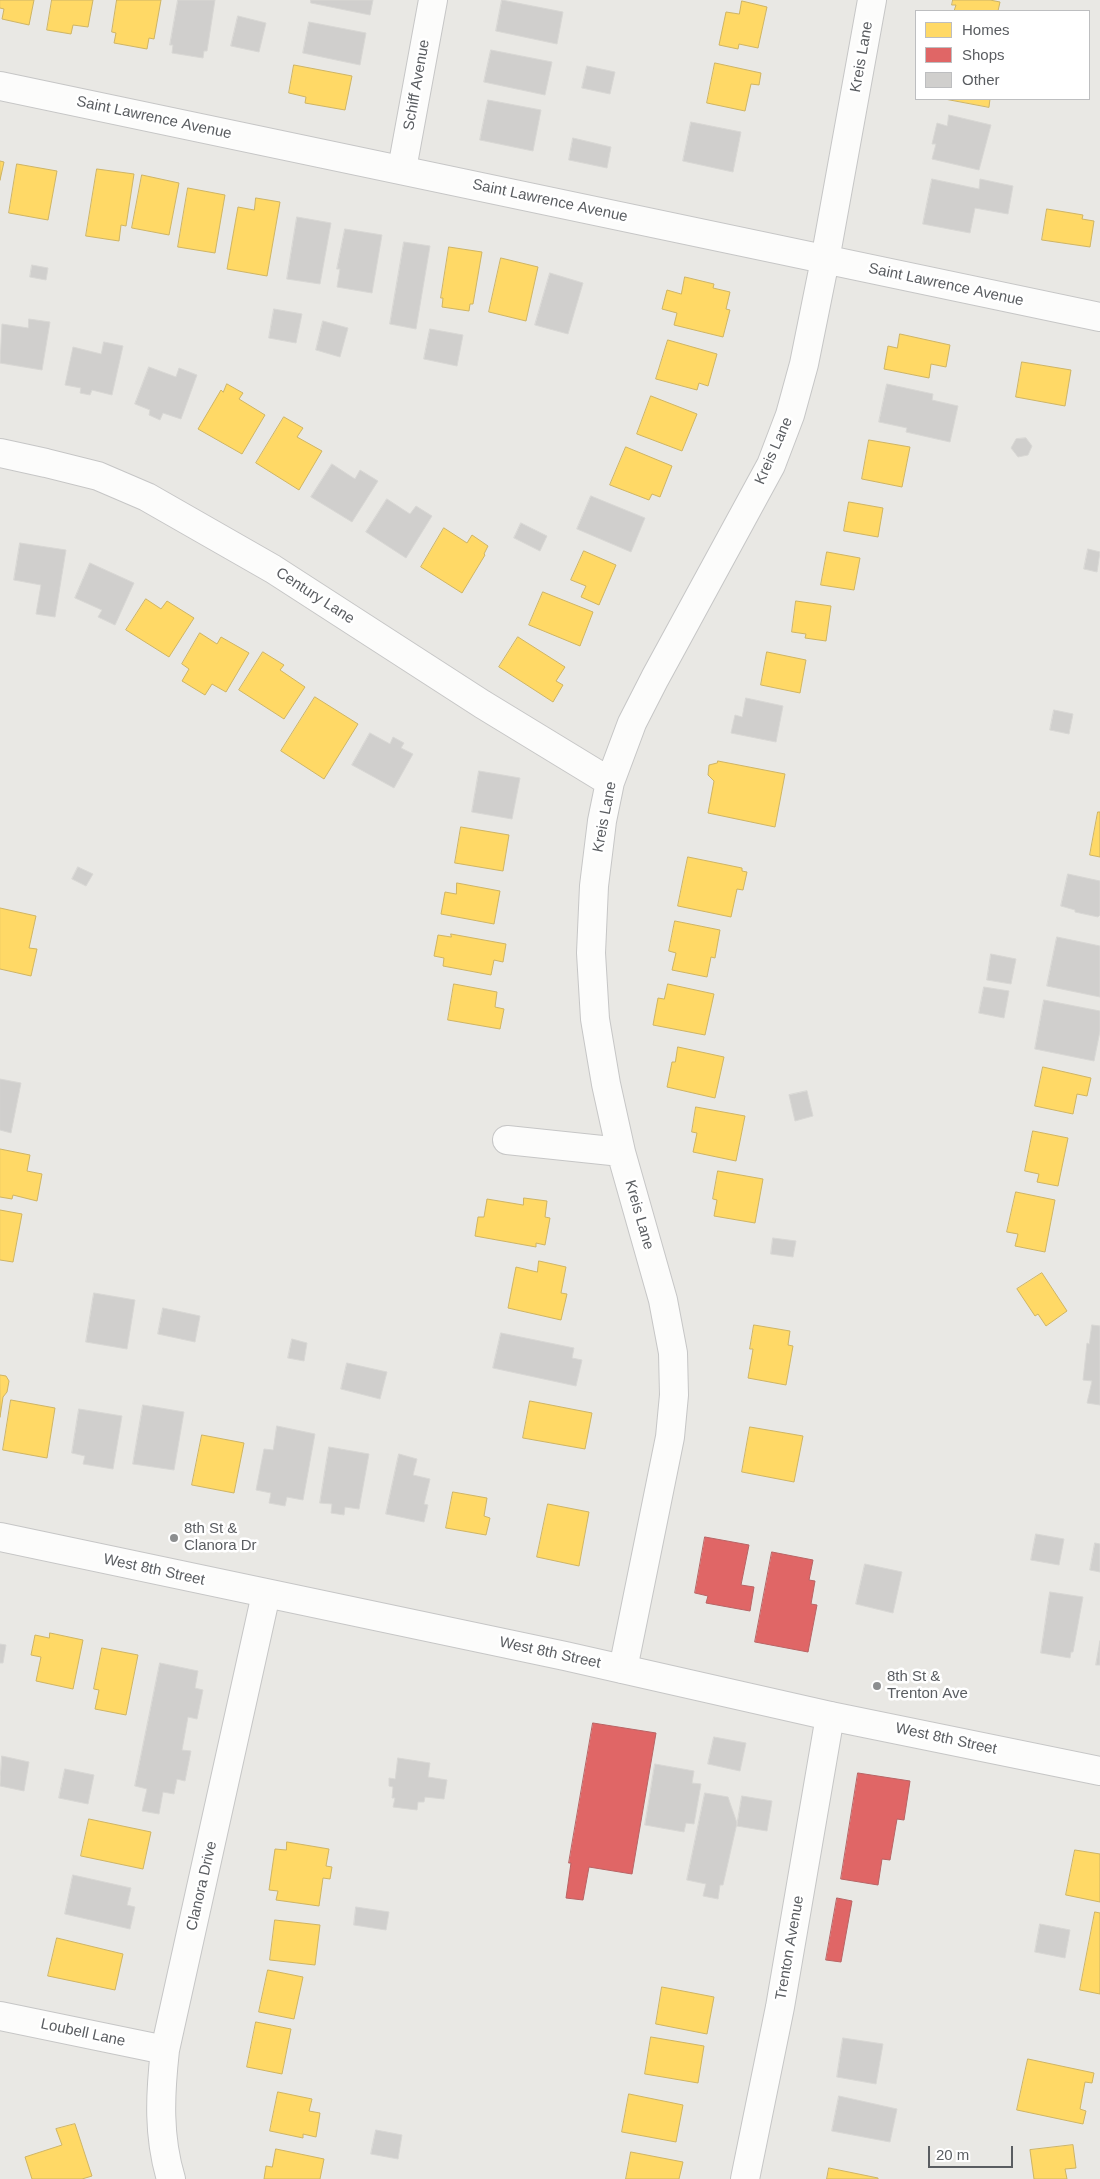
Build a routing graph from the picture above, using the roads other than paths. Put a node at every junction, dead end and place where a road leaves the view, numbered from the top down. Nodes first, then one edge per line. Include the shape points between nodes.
1 (433, 0) edge
2 (872, 0) edge
3 (0, 86) edge
4 (402, 169) junction
5 (825, 260) junction
6 (1100, 317) edge
7 (0, 453) edge
8 (610, 782) junction
9 (507, 1140) dead end
10 (621, 1152) junction
11 (0, 1537) edge
12 (266, 1594) junction
13 (623, 1669) junction
14 (830, 1716) junction
15 (1100, 1771) edge
16 (0, 2016) edge
17 (165, 2050) junction
18 (171, 2179) edge
19 (745, 2179) edge

1 - 4 street, Schiff Avenue
2 - 5 street, Kreis Lane
3 - 4 street, Saint Lawrence Avenue
4 - 5 street, Saint Lawrence Avenue
5 - 6 street, Saint Lawrence Avenue
5 - 8 street, Kreis Lane via 804,364 790,415 771,465 654,678 632,723
7 - 8 street, Century Lane via 98,476 147,497 273,569
8 - 10 street, Kreis Lane via 594,886 591,953 595,1019
9 - 10 street
10 - 13 street, Kreis Lane via 663,1300 673,1353 674,1395 670,1437
11 - 12 street, West 8th Street
12 - 13 street, West 8th Street
12 - 17 street, Clanora Drive
13 - 14 street, West 8th Street
14 - 15 street, West 8th Street
14 - 19 street, Trenton Avenue via 780,2007
16 - 17 street, Loubell Lane
17 - 18 street, Clanora Drive via 160,2120

